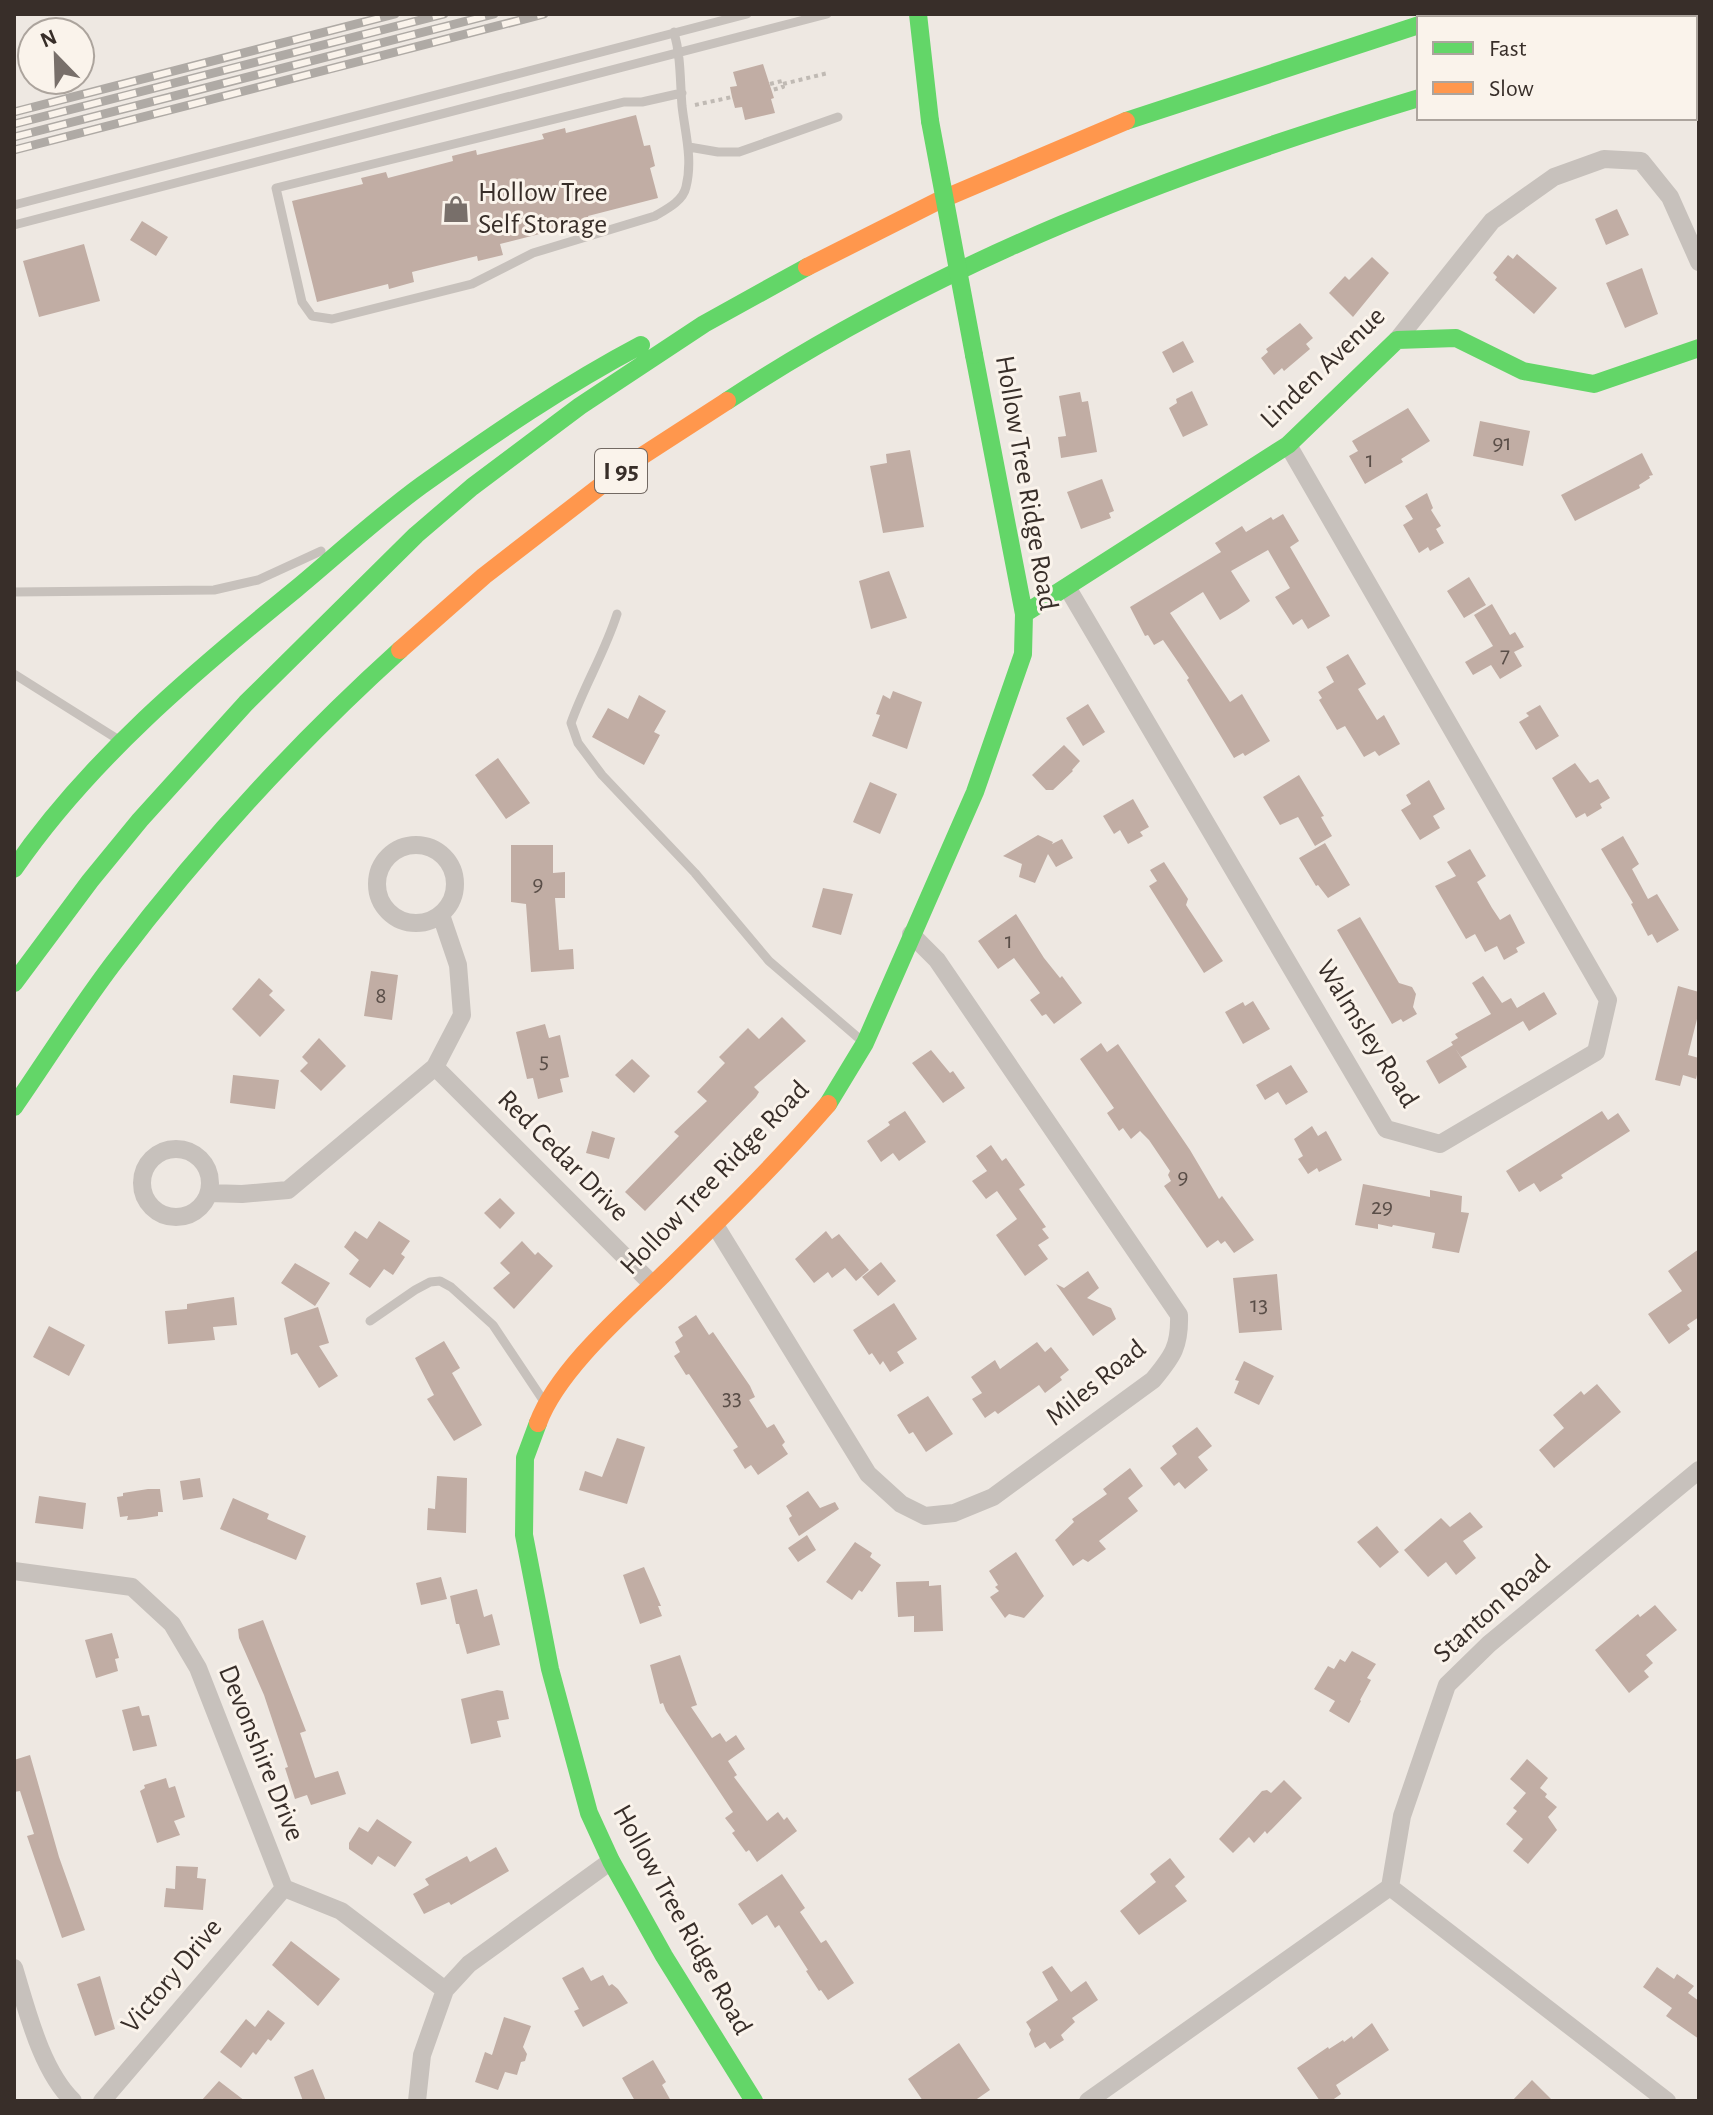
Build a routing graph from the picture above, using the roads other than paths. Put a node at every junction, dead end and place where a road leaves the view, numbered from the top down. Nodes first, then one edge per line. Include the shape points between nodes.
1 (747, 14) edge
2 (827, 14) edge
3 (922, 15) edge
4 (1417, 26) edge
5 (674, 32) junction
6 (680, 54) junction
7 (682, 93) junction
8 (1417, 99) edge
9 (838, 117) dead end
10 (689, 147) junction
11 (14, 205) edge
12 (14, 225) edge
13 (1699, 262) edge
14 (704, 324) junction
15 (1397, 340) junction
16 (1699, 348) edge
17 (1288, 445) junction
18 (421, 486) junction
19 (1067, 587) junction
20 (14, 592) edge
21 (617, 614) dead end
22 (1024, 614) junction
23 (14, 674) edge
24 (122, 742) junction
25 (14, 869) edge
26 (441, 915) junction
27 (911, 934) junction
28 (14, 983) edge
29 (865, 1043) junction
30 (435, 1067) junction
31 (14, 1107) edge
32 (209, 1193) dead end
33 (715, 1225) junction
34 (652, 1284) junction
35 (370, 1321) dead end
36 (546, 1404) junction
37 (1699, 1470) edge
38 (14, 1571) edge
39 (611, 1861) junction
40 (1390, 1887) junction
41 (284, 1888) junction
42 (14, 1968) edge
43 (445, 1990) junction
44 (73, 2101) edge
45 (102, 2101) edge
46 (417, 2101) edge
47 (754, 2101) edge
48 (1088, 2101) edge
49 (1667, 2101) edge

1 - 5 lane
2 - 6 lane
3 - 22 main road, Hollow Tree Ridge Road, bridge via 930,121
4 - 14 main road via 1233,82 1086,136 938,201
5 - 6 lane
5 - 11 lane
6 - 7 lane
6 - 12 lane
7 - 10 lane
7 - 10 lane via 624,102 276,188 302,302 312,316 346,316 472,284 533,253 655,216 686,190
8 - 31 main road, I 95 via 1177,176 1018,242 811,348 615,476 432,621 276,773 115,962
9 - 10 lane via 739,152
13 - 15 street, Linden Avenue via 1670,197 1641,161 1604,159 1554,177 1492,221
14 - 18 main road via 633,348 590,372
14 - 28 main road via 546,431 416,535 192,760 90,881
15 - 16 main road via 1456,338 1523,371 1594,384
15 - 17 main road, Linden Avenue
17 - 19 main road, Linden Avenue
17 - 19 street, Walmsley Road via 1608,1000 1596,1052 1440,1144 1386,1129
18 - 20 lane via 331,545 239,586
18 - 24 main road via 221,650
19 - 22 main road, Linden Avenue
21 - 29 lane via 571,723 578,743 769,961
22 - 27 main road, Hollow Tree Ridge Road via 1023,654 1003,714 975,792
23 - 24 lane
24 - 25 main road via 44,825
26 - 26 street via 428,922 400,920 380,899 379,871 398,849 426,846 449,863 455,890
26 - 30 street via 458,965 462,1015
27 - 29 main road, Hollow Tree Ridge Road
27 - 33 street, Miles Road via 937,960 1179,1315 1180,1339 1170,1359 1153,1380 993,1497 954,1513 925,1516 901,1504 868,1474
29 - 33 main road, Hollow Tree Ridge Road via 833,1098
30 - 32 street via 288,1190
30 - 34 street, Red Cedar Drive
33 - 34 main road, Hollow Tree Ridge Road
34 - 36 main road, Hollow Tree Ridge Road via 587,1349
35 - 36 lane via 415,1290 440,1281 493,1325
36 - 39 main road, Hollow Tree Ridge Road via 525,1458 524,1535 550,1669 589,1813
37 - 40 street, Stanton Road via 1447,1685 1402,1816
38 - 41 street, Devonshire Drive via 132,1587 172,1624 198,1668
39 - 43 street via 469,1964
39 - 47 main road, Hollow Tree Ridge Road
40 - 48 street
40 - 49 street
41 - 43 street, Devonshire Drive via 341,1911
41 - 45 street, Victory Drive
42 - 44 street via 58,2086
43 - 46 street via 422,2055

